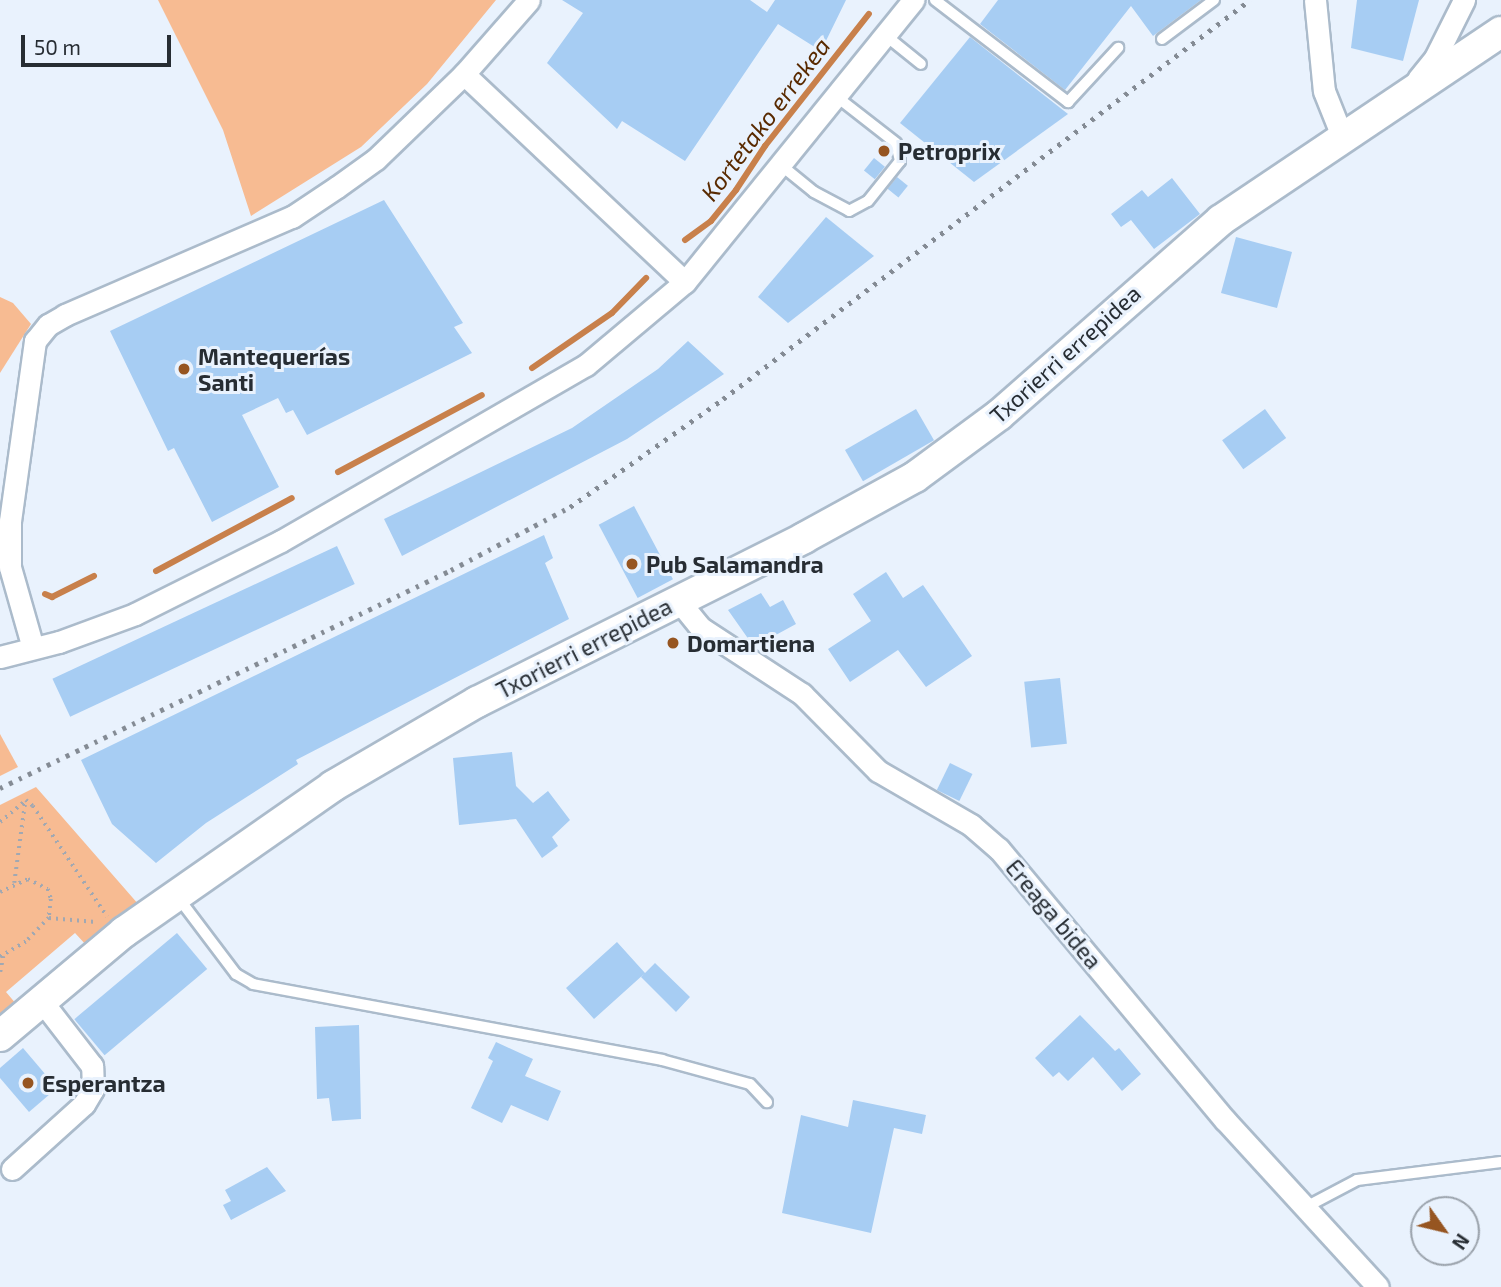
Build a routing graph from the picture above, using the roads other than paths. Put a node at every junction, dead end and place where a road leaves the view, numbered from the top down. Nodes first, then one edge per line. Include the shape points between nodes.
1 (529, 0) edge
2 (913, 0) edge
3 (935, 0) edge
4 (1214, 0) edge
5 (1315, 0) edge
6 (1464, 0) edge
7 (1501, 32) edge
8 (885, 35) junction
9 (1162, 39) dead end
10 (1118, 48) dead end
11 (921, 64) dead end
12 (464, 74) junction
13 (837, 97) junction
14 (1403, 97) junction
15 (1342, 136) junction
16 (782, 166) junction
17 (685, 282) junction
18 (678, 600) junction
19 (33, 648) junction
20 (0, 657) edge
21 (175, 894) junction
22 (41, 1000) junction
23 (0, 1036) edge
24 (768, 1101) dead end
25 (1501, 1162) edge
26 (12, 1169) dead end
27 (1304, 1208) junction
28 (1378, 1287) edge

1 - 12 street
2 - 8 street
3 - 10 lane via 1068,102
4 - 9 lane
5 - 15 street via 1324,91
6 - 14 street via 1435,58
7 - 14 street, Txorierri errepidea
8 - 11 lane
8 - 13 street
12 - 17 street
12 - 19 street via 376,159 292,218 65,315 48,325 35,341 9,521 10,567
13 - 16 street
13 - 16 lane via 896,143 900,161 869,201 849,211 814,192
14 - 15 street, Txorierri errepidea
15 - 18 street, Txorierri errepidea via 1177,255 953,450 878,499
16 - 17 street
17 - 19 street via 586,365 281,541 135,614
18 - 21 street, Txorierri errepidea via 404,743 259,834
18 - 27 street, Ereaga bidea via 701,628 802,694 878,771 971,825 999,849
19 - 20 street
21 - 22 street, Txorierri errepidea
21 - 24 lane via 236,974 253,984 662,1060 750,1084
22 - 23 street, Txorierri errepidea
22 - 26 street via 92,1066 93,1088 85,1104
25 - 27 lane via 1357,1180
27 - 28 street, Ereaga bidea

